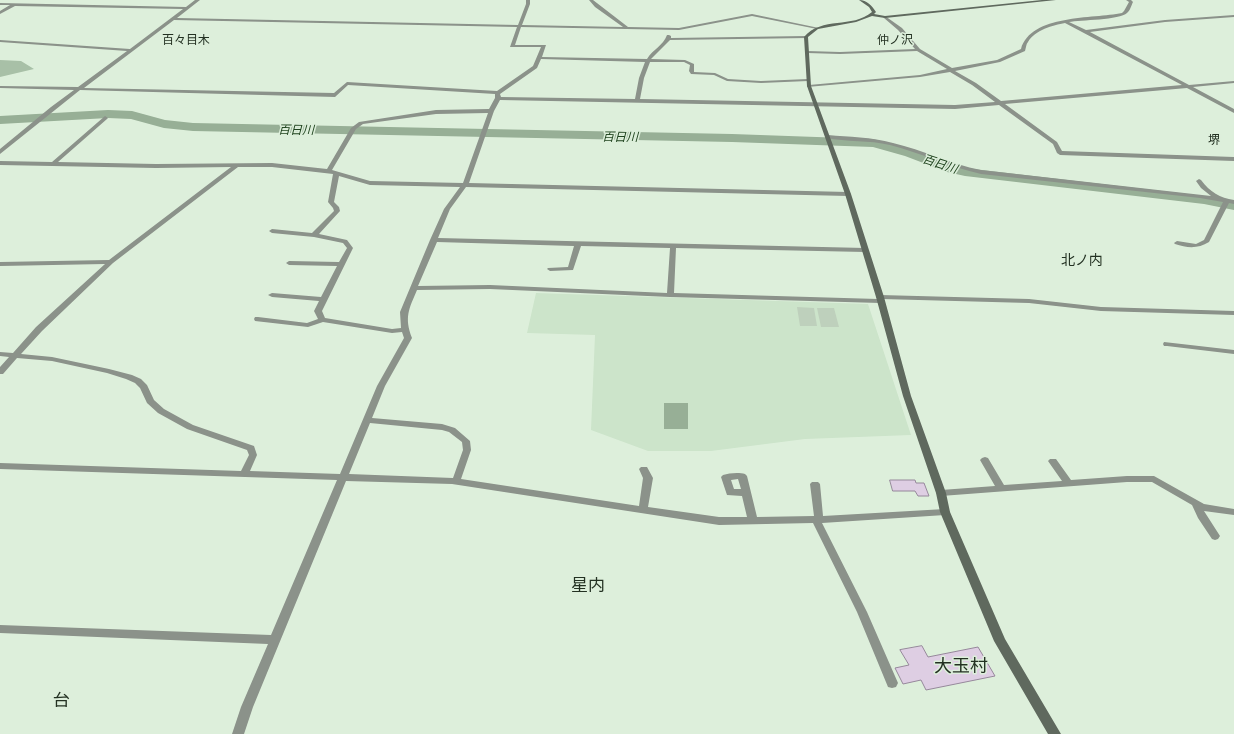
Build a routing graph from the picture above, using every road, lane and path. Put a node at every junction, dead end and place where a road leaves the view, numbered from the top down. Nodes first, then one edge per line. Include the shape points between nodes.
1 (198, 0) edge
2 (528, 0) edge
3 (591, 0) edge
4 (861, 0) edge
5 (1054, 0) edge
6 (1128, 0) edge
7 (0, 4) edge
8 (14, 5) junction
9 (188, 8) junction
10 (0, 13) edge
11 (871, 16) junction
12 (1234, 16) edge
13 (885, 17) junction
14 (174, 19) junction
15 (1066, 22) junction
16 (520, 26) junction
17 (627, 28) junction
18 (817, 28) junction
19 (670, 29) junction
20 (1085, 31) junction
21 (806, 37) junction
22 (668, 39) junction
23 (0, 41) edge
24 (131, 50) junction
25 (918, 50) junction
26 (807, 52) junction
27 (540, 58) junction
28 (648, 60) junction
29 (951, 70) junction
30 (808, 80) junction
31 (1234, 82) edge
32 (809, 86) junction
33 (0, 87) edge
34 (1188, 87) junction
35 (78, 89) junction
36 (498, 95) junction
37 (637, 100) junction
38 (1000, 103) junction
39 (816, 104) junction
40 (491, 111) junction
41 (1234, 112) edge
42 (105, 118) dead end
43 (829, 140) junction
44 (0, 152) edge
45 (1234, 160) edge
46 (0, 163) edge
47 (53, 164) junction
48 (236, 166) junction
49 (328, 171) junction
50 (336, 174) junction
51 (1199, 181) dead end
52 (465, 185) junction
53 (848, 194) junction
54 (1224, 202) junction
55 (1234, 202) edge
56 (272, 230) dead end
57 (314, 235) junction
58 (433, 240) junction
59 (1177, 243) dead end
60 (578, 244) junction
61 (673, 246) junction
62 (865, 250) junction
63 (112, 262) junction
64 (289, 263) dead end
65 (0, 264) edge
66 (341, 264) junction
67 (550, 269) dead end
68 (414, 288) junction
69 (272, 295) dead end
70 (670, 295) junction
71 (323, 299) junction
72 (880, 299) junction
73 (1234, 314) edge
74 (258, 320) dead end
75 (322, 320) junction
76 (405, 330) junction
77 (1167, 344) dead end
78 (1234, 352) edge
79 (0, 354) edge
80 (16, 356) junction
81 (0, 372) edge
82 (366, 420) junction
83 (985, 460) dead end
84 (1053, 461) dead end
85 (0, 466) edge
86 (644, 469) dead end
87 (244, 474) junction
88 (342, 476) junction
89 (456, 481) junction
90 (1068, 483) junction
91 (815, 484) dead end
92 (1001, 488) junction
93 (746, 492) dead end
94 (940, 493) junction
95 (1196, 504) junction
96 (643, 510) junction
97 (945, 512) junction
98 (1234, 512) edge
99 (818, 520) junction
100 (753, 521) junction
101 (1214, 536) dead end
102 (0, 630) edge
103 (276, 640) junction
104 (892, 683) dead end
105 (238, 734) edge
106 (1055, 734) edge

1 - 9 street
2 - 16 street
3 - 17 street
4 - 11 street via 872,8 874,12
5 - 13 street
6 - 15 street via 1131,2 1124,14
7 - 8 street
8 - 9 street
8 - 10 street
9 - 14 street
11 - 13 street
11 - 18 street
12 - 20 street
13 - 25 street via 900,29
14 - 16 street
14 - 24 street
15 - 20 street
15 - 29 street via 1043,28 1027,39 1022,50 998,61
16 - 17 street
16 - 27 street via 512,46 544,46
17 - 19 street
18 - 19 street via 752,15
18 - 21 street
19 - 22 street
20 - 34 street
21 - 22 street
21 - 26 street
22 - 28 street
23 - 24 street
24 - 35 street
25 - 26 street
25 - 29 street
26 - 30 street
27 - 28 street
27 - 36 street via 534,67
28 - 30 street via 685,61 692,64 693,73 715,74 730,80
28 - 37 street
29 - 32 street via 920,76
29 - 38 street
30 - 32 street
31 - 34 street
32 - 39 street
33 - 35 street
34 - 38 street
34 - 41 street
35 - 36 street via 335,95 347,83
35 - 44 street
36 - 37 street
36 - 40 street
37 - 39 street
38 - 39 street via 955,107
38 - 45 street via 1055,143 1060,153
39 - 43 street
40 - 49 street via 436,112 361,123 353,130
40 - 52 street
42 - 47 street
43 - 53 street
43 - 54 street via 889,143 950,165 981,172
46 - 47 street
47 - 48 street
48 - 49 street via 272,165
48 - 63 street
49 - 50 street
50 - 52 street via 370,183
50 - 57 street via 331,202 337,211
51 - 54 street via 1203,187
52 - 53 street
52 - 58 street via 447,209
53 - 62 street
54 - 55 street
54 - 59 street via 1207,241 1195,246
56 - 57 street
57 - 66 street via 342,240 348,244 350,248
58 - 60 street
58 - 68 street
60 - 61 street
60 - 67 street via 572,269
61 - 62 street
61 - 70 street
62 - 72 street
63 - 65 street
63 - 80 street via 39,329
64 - 66 street
66 - 71 street
68 - 70 street via 490,287
68 - 76 street via 404,312
69 - 71 street
70 - 72 street
71 - 75 street via 318,311
72 - 73 street via 1028,301 1101,310
72 - 94 street via 907,396
74 - 75 street via 308,325
75 - 76 street via 392,331
76 - 82 street via 408,338 380,386
77 - 78 street
79 - 80 street
80 - 81 street
80 - 87 street via 52,359 109,371 138,381 144,387 150,401 161,411 190,427 251,448 253,455
82 - 88 street
82 - 89 street via 452,430 466,441 467,450
83 - 92 street
84 - 90 street
85 - 87 street
86 - 96 street via 648,478
87 - 88 street
88 - 89 street
88 - 103 street
89 - 96 street
90 - 92 street
90 - 95 street via 1154,479
91 - 99 street
92 - 94 street
93 - 100 street
94 - 97 street
95 - 98 street via 1212,510
95 - 101 street
96 - 100 street via 719,521
97 - 99 street
97 - 106 street via 1000,641
99 - 100 street
99 - 104 street via 862,612
102 - 103 street
103 - 105 street

